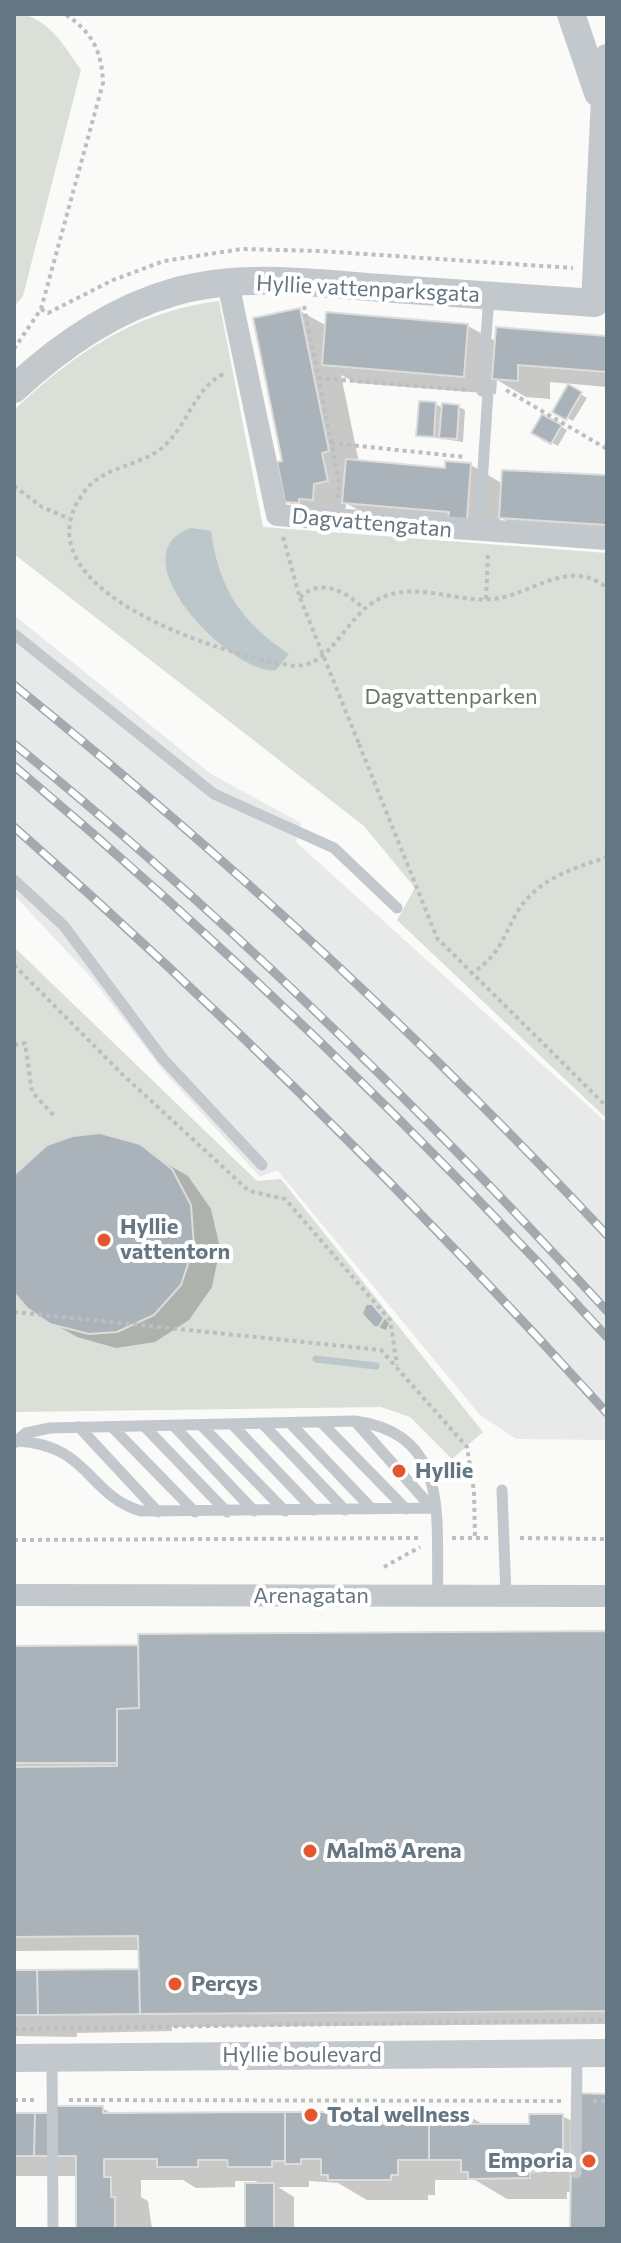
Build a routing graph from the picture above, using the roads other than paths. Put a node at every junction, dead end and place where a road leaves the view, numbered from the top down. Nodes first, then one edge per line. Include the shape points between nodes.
1 (571, 14) edge
2 (607, 58) edge
3 (604, 111) junction
4 (228, 283) junction
5 (489, 296) junction
6 (601, 303) edge
7 (14, 389) edge
8 (484, 532) junction
9 (607, 539) edge
10 (14, 634) edge
11 (14, 880) edge
12 (397, 908) dead end
13 (262, 1165) dead end
14 (355, 1421) junction
15 (321, 1422) junction
16 (262, 1423) junction
17 (290, 1423) junction
18 (232, 1424) junction
19 (173, 1425) junction
20 (201, 1425) junction
21 (144, 1426) junction
22 (79, 1427) junction
23 (112, 1427) junction
24 (15, 1442) edge
25 (502, 1490) dead end
26 (434, 1508) junction
27 (372, 1509) junction
28 (406, 1509) junction
29 (314, 1510) junction
30 (345, 1510) junction
31 (254, 1511) junction
32 (285, 1511) junction
33 (158, 1512) junction
34 (195, 1512) junction
35 (227, 1512) junction
36 (14, 1595) edge
37 (506, 1595) junction
38 (438, 1596) junction
39 (607, 1596) edge
40 (595, 2055) edge
41 (52, 2056) junction
42 (14, 2058) edge
43 (576, 2173) dead end
44 (53, 2229) edge

1 - 3 street
2 - 3 street
3 - 6 street
4 - 5 street, Hyllie vattenparksgata via 299,282
4 - 7 street, Hyllie vattenparksgata via 174,292 131,308 49,356
4 - 8 street, Dagvattengatan via 277,515
5 - 6 street, Hyllie vattenparksgata
5 - 8 lane
8 - 9 street, Dagvattengatan
10 - 12 lane via 214,794 334,848
11 - 13 lane via 64,926 163,1059
14 - 15 lane
14 - 26 lane
14 - 26 lane via 376,1424 409,1443 434,1479
15 - 17 lane
15 - 28 lane
16 - 17 lane
16 - 18 lane
16 - 30 lane
17 - 27 lane
18 - 20 lane
18 - 29 lane
19 - 20 lane
19 - 21 lane
19 - 31 lane
20 - 32 lane
21 - 23 lane
21 - 35 lane
22 - 23 lane
22 - 24 lane via 26,1433
22 - 33 lane
23 - 34 lane
24 - 33 lane via 42,1442 64,1451 119,1501
25 - 37 lane
26 - 28 lane
26 - 38 lane
27 - 28 lane
27 - 30 lane
29 - 30 lane
29 - 32 lane
31 - 32 lane
31 - 35 lane
33 - 34 lane
34 - 35 lane
36 - 38 street, Arenagatan
37 - 38 street, Arenagatan
37 - 39 street, Arenagatan
40 - 41 street, Hyllie boulevard
40 - 43 lane via 576,2101
41 - 42 street, Hyllie boulevard
41 - 44 lane

